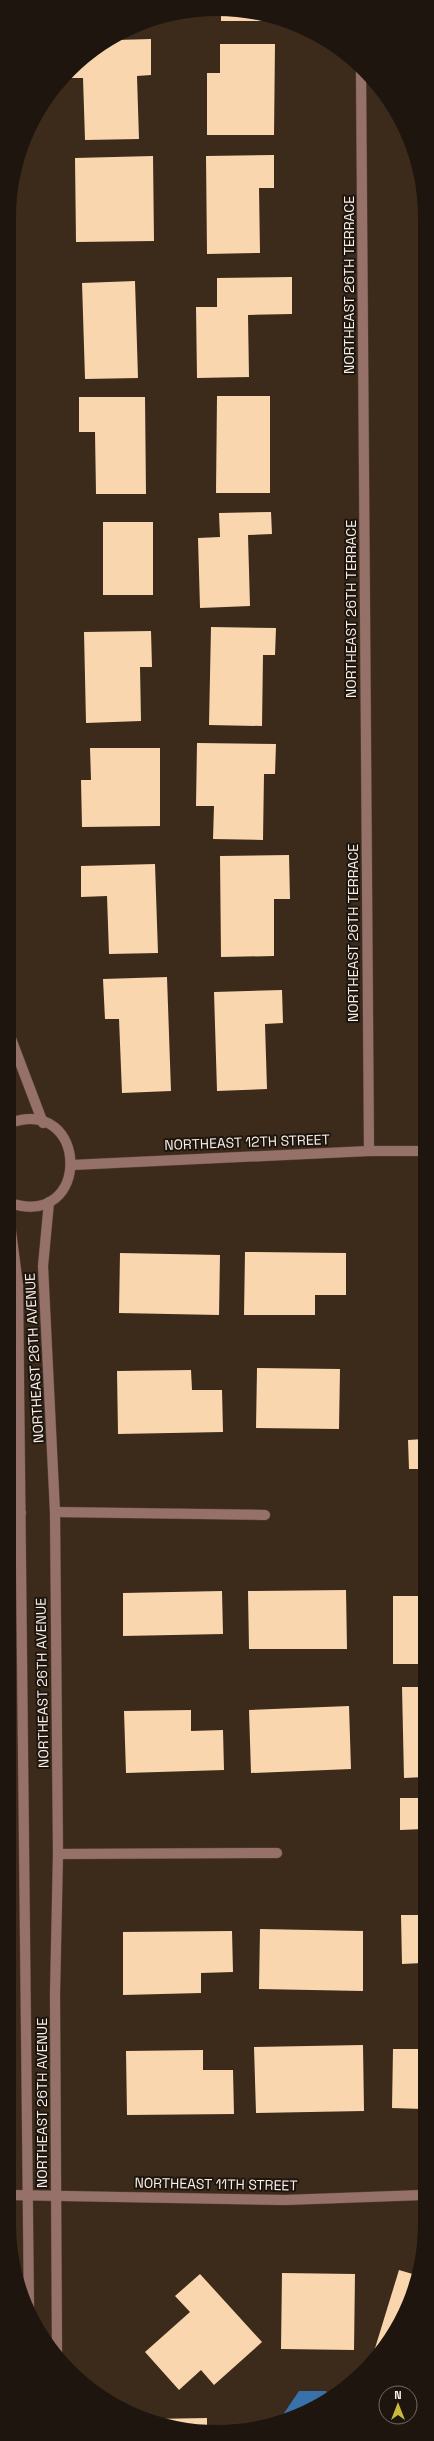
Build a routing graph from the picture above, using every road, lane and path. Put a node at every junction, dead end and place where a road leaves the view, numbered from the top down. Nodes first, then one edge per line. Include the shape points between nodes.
1 (361, 77) edge
2 (16, 1051) edge
3 (16, 1121) edge
4 (44, 1123) junction
5 (369, 1151) junction
6 (418, 1151) edge
7 (72, 1165) junction
8 (48, 1202) junction
9 (16, 1205) edge
10 (16, 1270) edge
11 (55, 1512) junction
12 (16, 1513) edge
13 (21, 1513) junction
14 (265, 1515) dead end
15 (276, 1853) dead end
16 (58, 1854) junction
17 (56, 2194) junction
18 (16, 2195) edge
19 (29, 2195) junction
20 (418, 2195) edge
21 (29, 2295) edge
22 (57, 2345) edge

1 - 5 street, NORTHEAST 26TH TERRACE
2 - 4 street
3 - 4 street
4 - 7 street via 62,1136 70,1149
5 - 6 street, NORTHEAST 12TH STREET
5 - 7 street, NORTHEAST 12TH STREET
7 - 8 street via 60,1193
8 - 9 street via 35,1206
8 - 11 street, NORTHEAST 26TH AVENUE via 44,1266
10 - 13 street, NORTHEAST 26TH AVENUE
11 - 14 street
11 - 16 street, NORTHEAST 26TH AVENUE
12 - 13 street
13 - 19 street, NORTHEAST 26TH AVENUE
15 - 16 street
16 - 17 street, NORTHEAST 26TH AVENUE via 55,1994
17 - 19 street, NORTHEAST 11TH STREET
17 - 20 street, NORTHEAST 11TH STREET via 285,2200
17 - 22 street, NORTHEAST 26TH AVENUE
18 - 19 street, NORTHEAST 11TH STREET
19 - 21 street, NORTHEAST 26TH AVENUE

